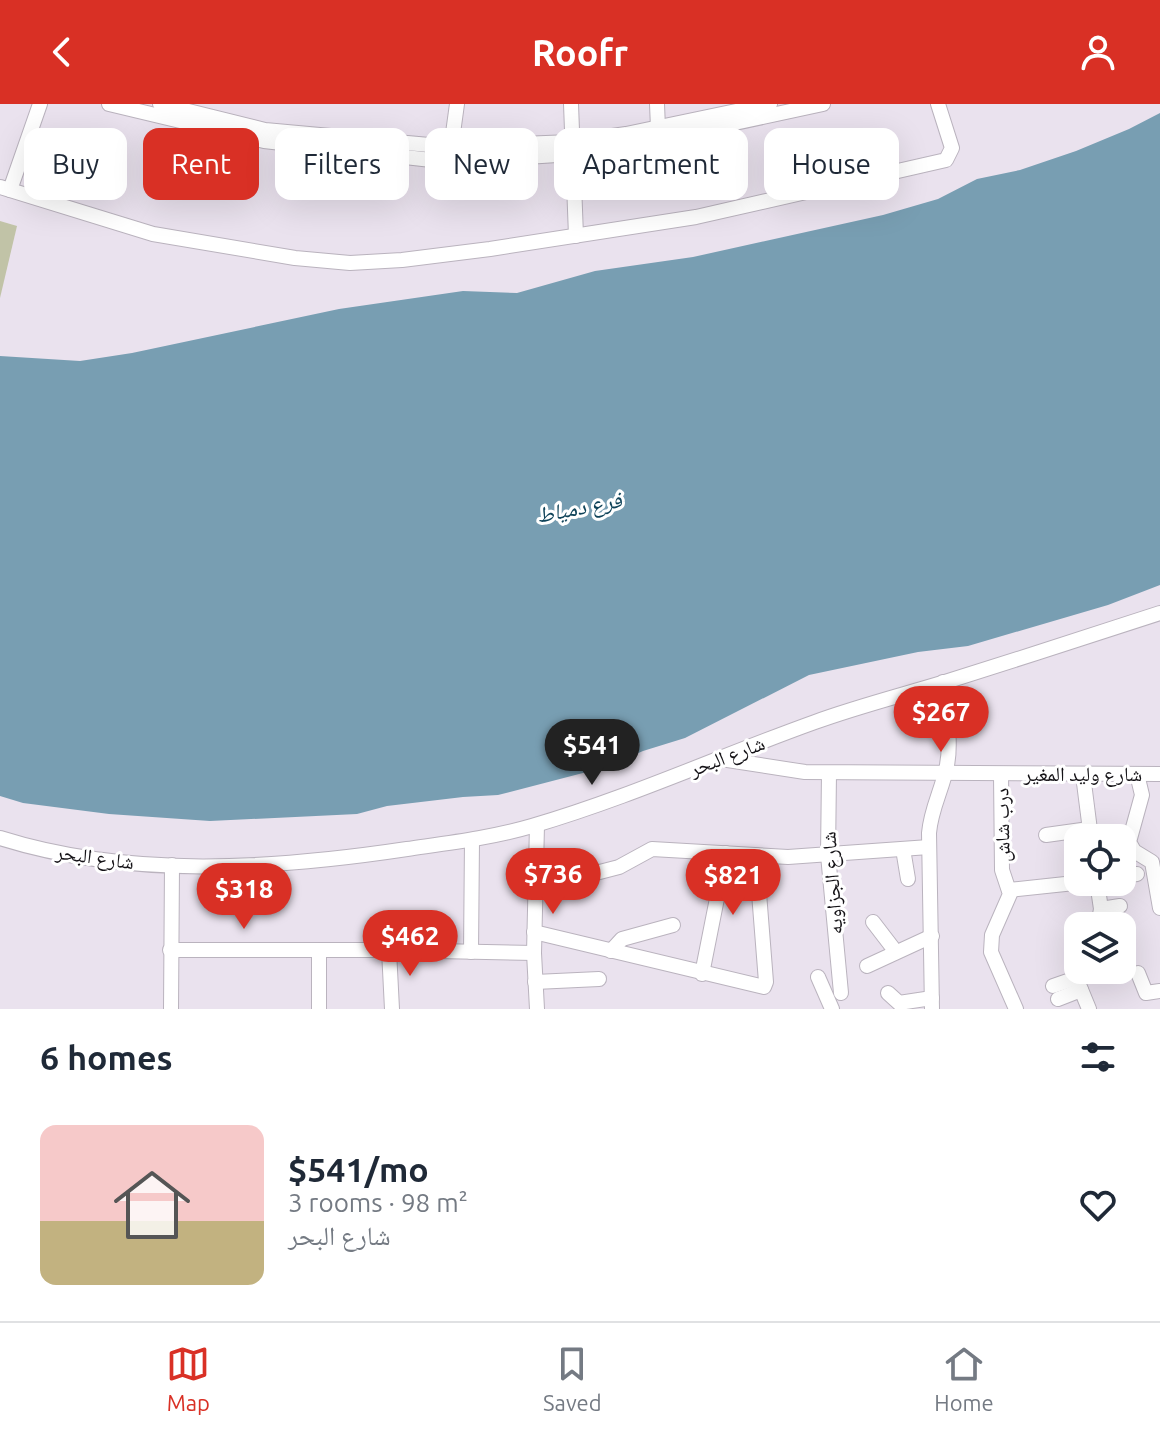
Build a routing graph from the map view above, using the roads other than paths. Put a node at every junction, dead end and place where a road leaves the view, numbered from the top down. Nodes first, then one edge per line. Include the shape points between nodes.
1 (40, 104) edge
2 (109, 104) edge
3 (160, 104) edge
4 (457, 104) edge
5 (571, 104) edge
6 (657, 104) edge
7 (770, 104) edge
8 (823, 104) edge
9 (938, 104) edge
10 (802, 107) edge
11 (454, 128) edge
12 (571, 128) edge
13 (658, 128) joint
14 (691, 128) edge
15 (265, 136) junction
16 (425, 152) edge
17 (5, 189) edge
18 (574, 200) edge
19 (576, 236) junction
20 (1160, 613) edge
21 (943, 682) junction
22 (719, 759) junction
23 (829, 773) junction
24 (945, 774) junction
25 (1137, 774) junction
26 (1160, 774) edge
27 (1001, 775) junction
28 (1083, 775) junction
29 (1089, 824) edge
30 (537, 825) junction
31 (1064, 834) edge
32 (1046, 835) dead end
33 (0, 838) edge
34 (472, 840) junction
35 (929, 847) junction
36 (903, 849) junction
37 (726, 853) junction
38 (756, 855) junction
39 (828, 855) junction
40 (172, 865) junction
41 (535, 879) junction
42 (908, 879) dead end
43 (1064, 884) edge
44 (1009, 890) junction
45 (1099, 896) edge
46 (1120, 906) dead end
47 (1160, 908) edge
48 (1101, 909) junction
49 (1100, 912) edge
50 (873, 922) dead end
51 (673, 925) dead end
52 (534, 932) junction
53 (932, 936) junction
54 (170, 950) junction
55 (319, 950) junction
56 (389, 950) junction
57 (611, 951) junction
58 (471, 952) junction
59 (896, 952) junction
60 (534, 953) junction
61 (867, 966) dead end
62 (1138, 973) dead end
63 (702, 974) junction
64 (818, 977) dead end
65 (599, 979) dead end
66 (535, 982) junction
67 (1069, 984) edge
68 (1080, 984) edge
69 (1160, 991) edge
70 (841, 993) dead end
71 (888, 993) dead end
72 (1056, 993) dead end
73 (932, 1004) edge
74 (171, 1009) edge
75 (319, 1009) edge
76 (392, 1009) edge
77 (537, 1009) edge
78 (832, 1009) edge
79 (1016, 1009) edge
80 (1089, 1009) edge

1 - 17 street
2 - 15 street
3 - 15 street
4 - 11 street
5 - 12 street
6 - 13 street
7 - 13 street
8 - 10 street
9 - 19 street via 952,148 946,160 739,208
10 - 14 street
15 - 16 street
17 - 19 street via 153,234 337,262 402,260
18 - 19 street
20 - 21 street, شارع البحر
21 - 22 street, شارع البحر
21 - 24 street via 949,749
22 - 23 street, شارع وليد المغير
22 - 30 street, شارع البحر
23 - 24 street, شارع وليد المغير
23 - 39 street, شارع الجزاويه
24 - 27 street, شارع وليد المغير
24 - 35 street via 931,818
25 - 26 street, شارع وليد المغير
25 - 28 street, شارع وليد المغير
25 - 47 street via 1142,795 1129,842 1152,862
27 - 28 street, شارع وليد المغير
27 - 44 street, درب شاش via 1002,870
28 - 29 street
30 - 34 street, شارع البحر
30 - 41 street
31 - 32 street
33 - 40 street, شارع البحر via 86,857
34 - 40 street, شارع البحر via 289,863
34 - 58 street
35 - 36 street
35 - 53 street
36 - 39 street
36 - 42 street
37 - 38 street
37 - 41 street via 652,849 592,874
37 - 63 street
38 - 39 street
38 - 63 street via 766,985
39 - 70 street, شارع الجزاويه
40 - 54 street
41 - 52 street
43 - 44 street
44 - 79 street, درب شاش via 991,943
45 - 48 street
46 - 48 street
48 - 49 street
50 - 59 street
51 - 57 street via 622,939
52 - 57 street
52 - 60 street
53 - 59 street
53 - 73 street
54 - 55 street
54 - 74 street
55 - 56 street
55 - 75 street
56 - 58 street
56 - 76 street
57 - 63 street
58 - 60 street
59 - 61 street
60 - 66 street
62 - 69 street via 1146,993
64 - 78 street
65 - 66 street
66 - 77 street
67 - 72 street
68 - 80 street
71 - 73 street via 897,1003

